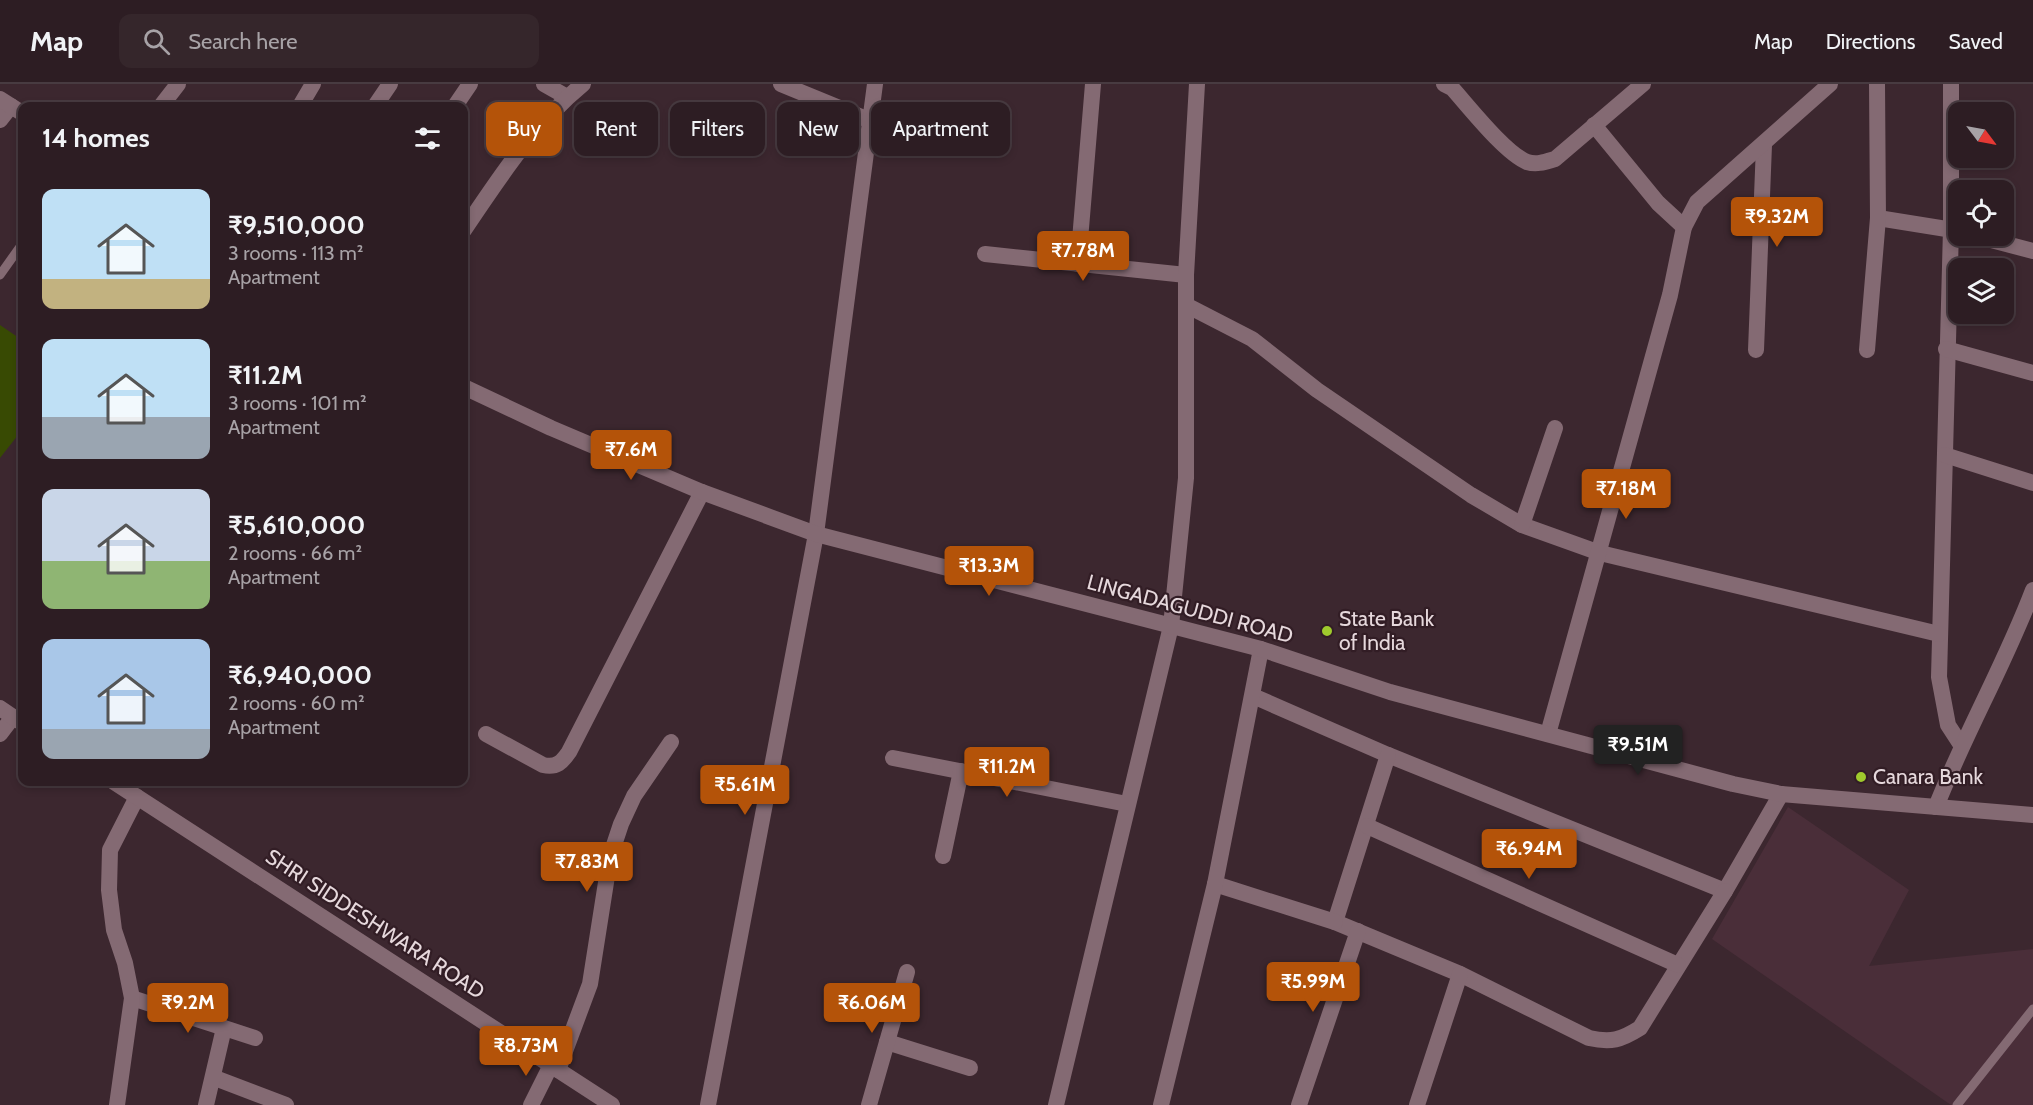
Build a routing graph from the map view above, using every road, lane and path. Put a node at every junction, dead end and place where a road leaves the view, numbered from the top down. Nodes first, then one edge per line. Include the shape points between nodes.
1 (178, 84) edge
2 (313, 84) edge
3 (390, 84) edge
4 (470, 84) edge
5 (544, 84) edge
6 (583, 84) edge
7 (781, 84) edge
8 (874, 84) edge
9 (1093, 84) edge
10 (1197, 84) edge
11 (1444, 84) edge
12 (1643, 84) edge
13 (1830, 84) edge
14 (1877, 84) edge
15 (1951, 84) edge
16 (567, 98) junction
17 (164, 102) edge
18 (302, 102) edge
19 (378, 102) edge
20 (458, 102) edge
21 (873, 102) edge
22 (11, 106) edge
23 (0, 120) edge
24 (871, 121) joint
25 (1594, 125) junction
26 (1764, 145) junction
27 (1954, 180) edge
28 (1878, 218) junction
29 (468, 224) edge
30 (1684, 227) junction
31 (1948, 229) edge
32 (1954, 246) edge
33 (2014, 246) edge
34 (18, 250) edge
35 (2033, 251) edge
36 (985, 254) dead end
37 (1078, 264) junction
38 (0, 275) edge
39 (1186, 275) junction
40 (1186, 304) junction
41 (1946, 349) junction
42 (1756, 350) dead end
43 (1867, 350) dead end
44 (2033, 373) edge
45 (468, 389) edge
46 (1555, 428) dead end
47 (1945, 454) junction
48 (2033, 483) edge
49 (702, 492) junction
50 (1522, 525) junction
51 (816, 534) junction
52 (1600, 554) junction
53 (2033, 590) edge
54 (1171, 626) junction
55 (1939, 634) junction
56 (1261, 649) junction
57 (1253, 696) junction
58 (12, 716) edge
59 (0, 734) edge
60 (486, 734) dead end
61 (1548, 734) junction
62 (671, 742) dead end
63 (1960, 745) junction
64 (1388, 755) junction
65 (893, 758) dead end
66 (961, 771) junction
67 (136, 790) edge
68 (1781, 794) junction
69 (1127, 804) junction
70 (1936, 807) junction
71 (2033, 814) edge
72 (1367, 826) junction
73 (943, 856) dead end
74 (1215, 884) junction
75 (1725, 891) junction
76 (1335, 922) junction
77 (1358, 931) junction
78 (1678, 965) junction
79 (907, 972) dead end
80 (1460, 974) junction
81 (132, 998) junction
82 (2033, 1010) edge
83 (224, 1028) junction
84 (255, 1038) dead end
85 (887, 1042) junction
86 (554, 1067) junction
87 (970, 1068) dead end
88 (214, 1078) junction
89 (117, 1105) edge
90 (206, 1105) edge
91 (286, 1105) edge
92 (531, 1105) edge
93 (612, 1105) edge
94 (708, 1105) edge
95 (869, 1105) edge
96 (1056, 1105) edge
97 (1161, 1105) edge
98 (1299, 1105) edge
99 (1417, 1105) edge
100 (1957, 1105) edge

1 - 17 street
2 - 18 street
3 - 19 street
4 - 20 street
5 - 16 street
6 - 16 street
7 - 24 street
8 - 21 street
9 - 37 street
10 - 39 street
11 - 25 street via 1516,156 1529,163 1555,159
12 - 25 street
13 - 26 street
14 - 28 street
15 - 27 street
16 - 29 street via 501,176
22 - 23 street
24 - 51 street
25 - 30 street via 1658,203
26 - 30 street via 1697,202
26 - 42 street
28 - 31 street
28 - 43 street
30 - 52 street via 1670,295
32 - 41 street
33 - 35 street
34 - 38 lane
36 - 37 street
37 - 39 street
39 - 40 street
40 - 50 street via 1252,339 1317,390
40 - 54 street via 1186,478
41 - 44 street
41 - 47 street
45 - 49 street, LINGADAGUDDI ROAD
46 - 50 street
47 - 48 street
47 - 55 street
49 - 51 street, LINGADAGUDDI ROAD
49 - 60 street via 560,764 543,765
50 - 52 street
51 - 54 street, LINGADAGUDDI ROAD
51 - 94 street
52 - 55 street
52 - 61 street
53 - 63 street via 2013,643
54 - 56 street, LINGADAGUDDI ROAD
54 - 69 street
55 - 63 street via 1939,677 1948,725
56 - 57 street
56 - 61 street, LINGADAGUDDI ROAD via 1390,692
57 - 64 street
57 - 74 street
58 - 59 street
61 - 68 street, LINGADAGUDDI ROAD
62 - 86 street via 634,796 617,835 590,984
63 - 70 street
64 - 72 street
64 - 75 street
65 - 66 street
66 - 69 street
66 - 73 street
67 - 81 street via 110,850 109,890 114,930
67 - 86 street, SHRI SIDDESHWARA ROAD
68 - 70 street, LINGADAGUDDI ROAD
68 - 75 street
69 - 96 street
70 - 71 street, LINGADAGUDDI ROAD
72 - 76 street
72 - 78 street
74 - 76 street
74 - 97 street
75 - 78 street
76 - 77 street
77 - 80 street
77 - 98 street
78 - 80 street via 1640,1028 1624,1039 1608,1042 1589,1038
79 - 85 street
80 - 99 street
81 - 83 street
81 - 89 street
82 - 100 lane
83 - 84 street
83 - 88 street
85 - 87 street
85 - 95 street
86 - 92 street
86 - 93 street, SHRI SIDDESHWARA ROAD
88 - 90 street
88 - 91 street

